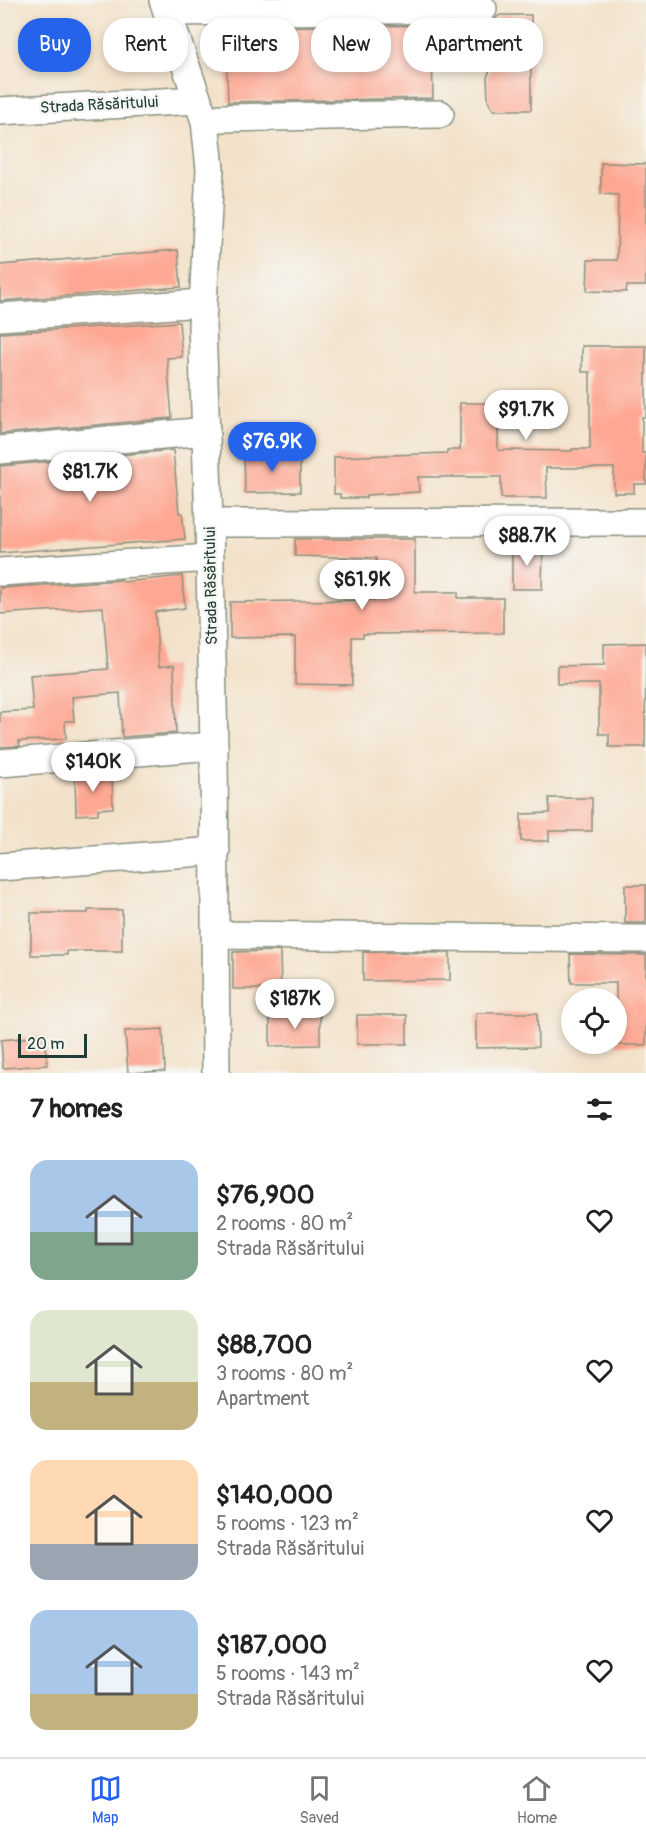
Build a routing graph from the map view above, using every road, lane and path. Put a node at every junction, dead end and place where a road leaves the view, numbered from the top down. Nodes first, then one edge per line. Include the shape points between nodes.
1 (165, 6) edge
2 (483, 9) dead end
3 (0, 111) edge
4 (201, 111) junction
5 (440, 114) dead end
6 (202, 303) junction
7 (0, 317) edge
8 (206, 431) junction
9 (0, 450) edge
10 (646, 522) edge
11 (209, 523) junction
12 (210, 558) junction
13 (0, 572) edge
14 (214, 747) junction
15 (0, 763) edge
16 (216, 851) junction
17 (0, 867) edge
18 (216, 935) junction
19 (646, 939) edge
20 (216, 1073) edge

1 - 2 street
1 - 4 street, Strada Răsăritului
3 - 4 street, Strada Răsăritului
4 - 5 street via 221,118
4 - 6 street, Strada Răsăritului via 208,146 210,192
6 - 7 street
6 - 8 street, Strada Răsăritului
8 - 9 street
8 - 11 street, Strada Răsăritului
10 - 11 street
11 - 12 street, Strada Răsăritului
12 - 13 street
12 - 14 street, Strada Răsăritului
14 - 15 street
14 - 16 street, Strada Răsăritului
16 - 17 street
16 - 18 street, Strada Răsăritului
18 - 19 street
18 - 20 street, Strada Răsăritului

